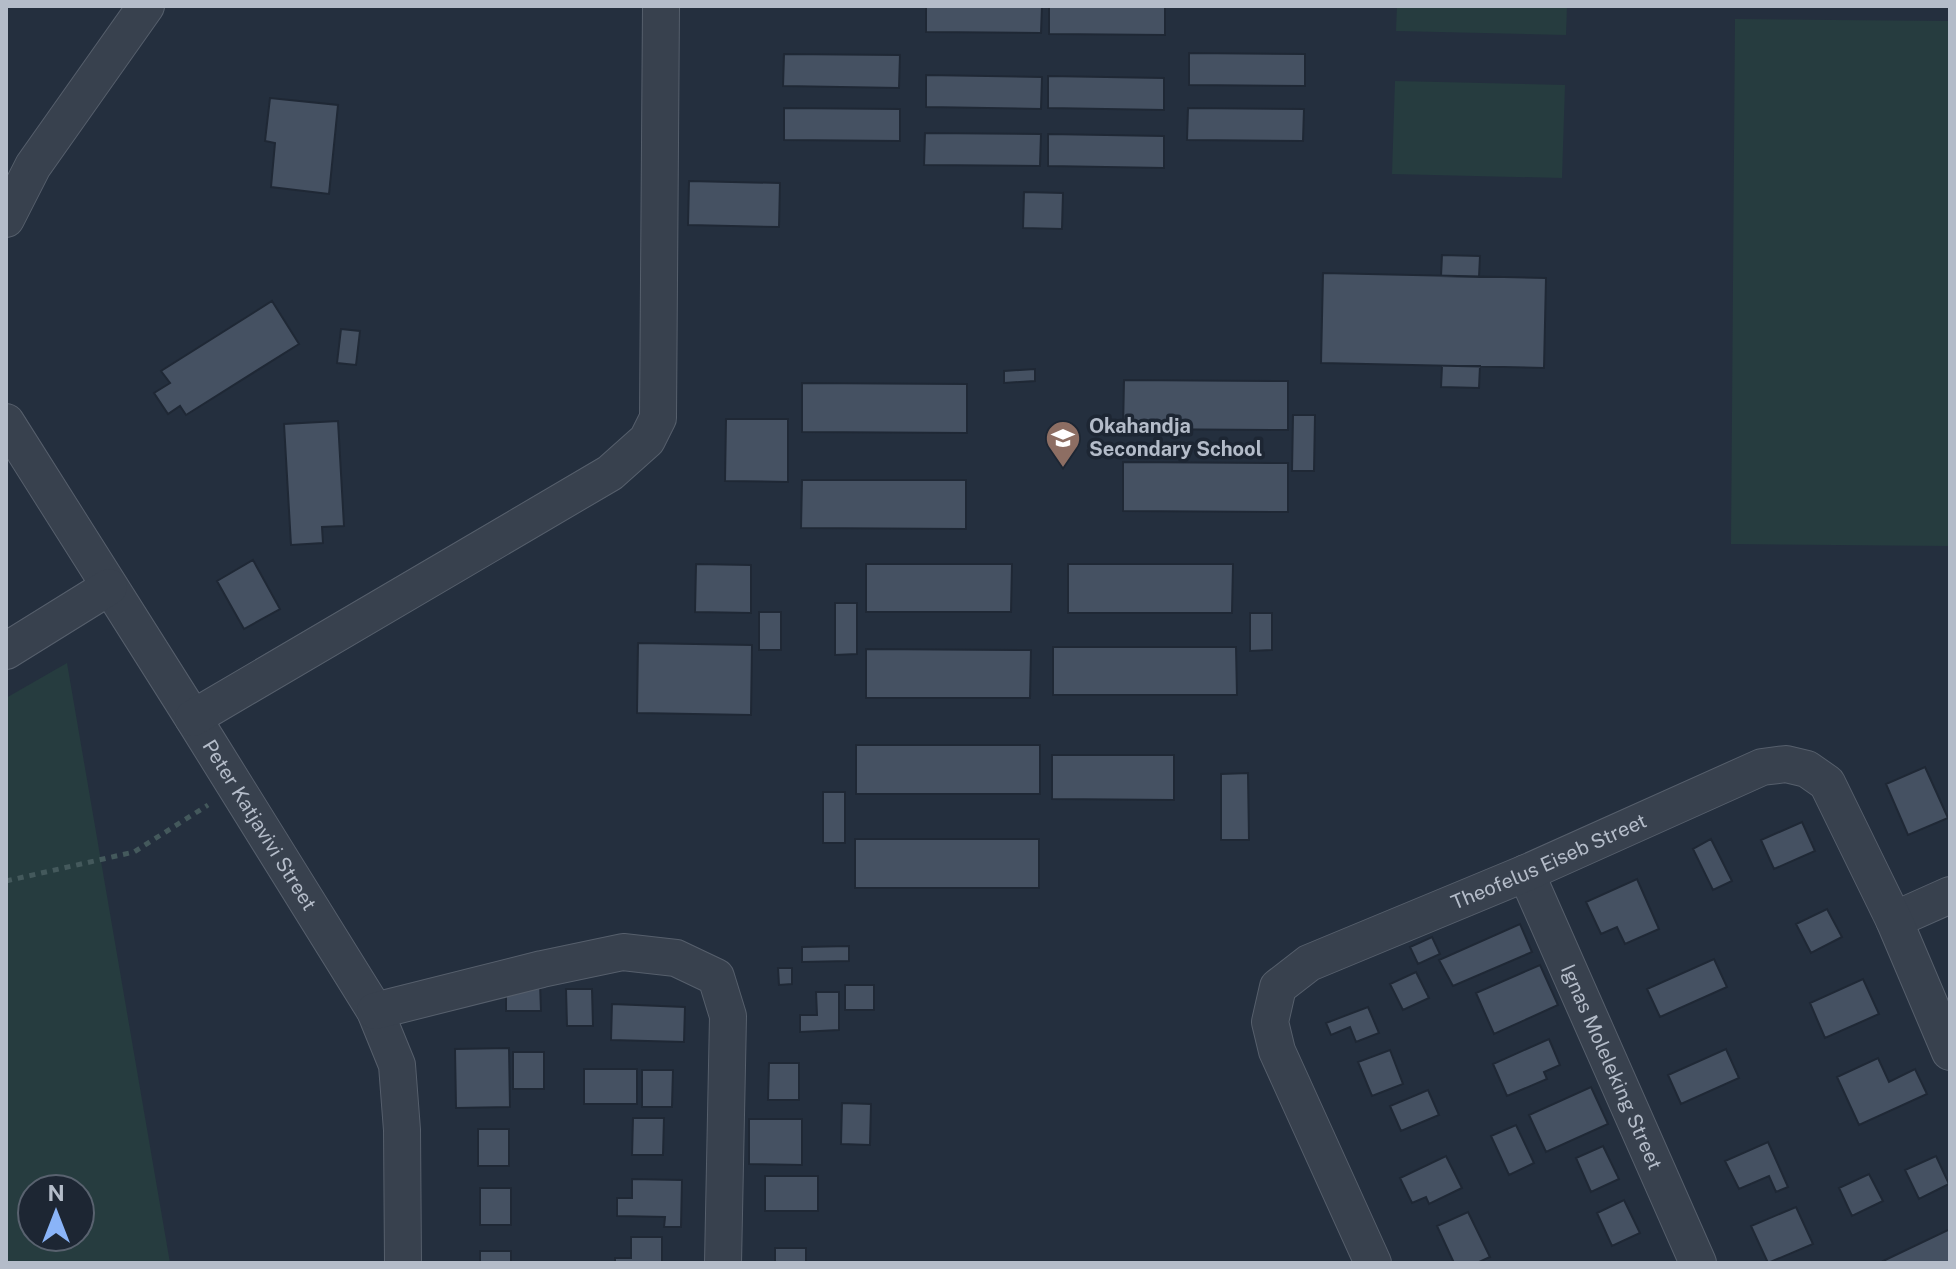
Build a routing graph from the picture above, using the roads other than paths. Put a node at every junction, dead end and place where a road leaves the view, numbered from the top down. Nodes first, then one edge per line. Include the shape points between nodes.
1 (146, 6) edge
2 (661, 6) edge
3 (6, 219) edge
4 (6, 422) edge
5 (109, 587) junction
6 (6, 651) edge
7 (193, 718) junction
8 (1526, 873) junction
9 (1950, 895) edge
10 (1894, 920) junction
11 (375, 1011) junction
12 (1950, 1052) edge
13 (403, 1263) edge
14 (723, 1263) edge
15 (1373, 1263) edge
16 (1698, 1263) edge

1 - 3 street via 33,166
2 - 7 street via 658,418 647,440 610,473
4 - 5 street, Peter Katjavivi Street
5 - 6 street
5 - 7 street, Peter Katjavivi Street
7 - 11 street, Peter Katjavivi Street
8 - 10 street, Theofelus Eiseb Street via 1762,767 1786,764 1807,769 1827,783
8 - 15 street, Theofelus Eiseb Street via 1309,963 1278,987 1270,1022 1277,1051
8 - 16 street, Ignas Moleleking Street
9 - 10 street
10 - 12 street, Theofelus Eiseb Street
11 - 13 street, Peter Katjavivi Street via 397,1065
11 - 14 street via 623,952 676,958 716,977 728,1016

